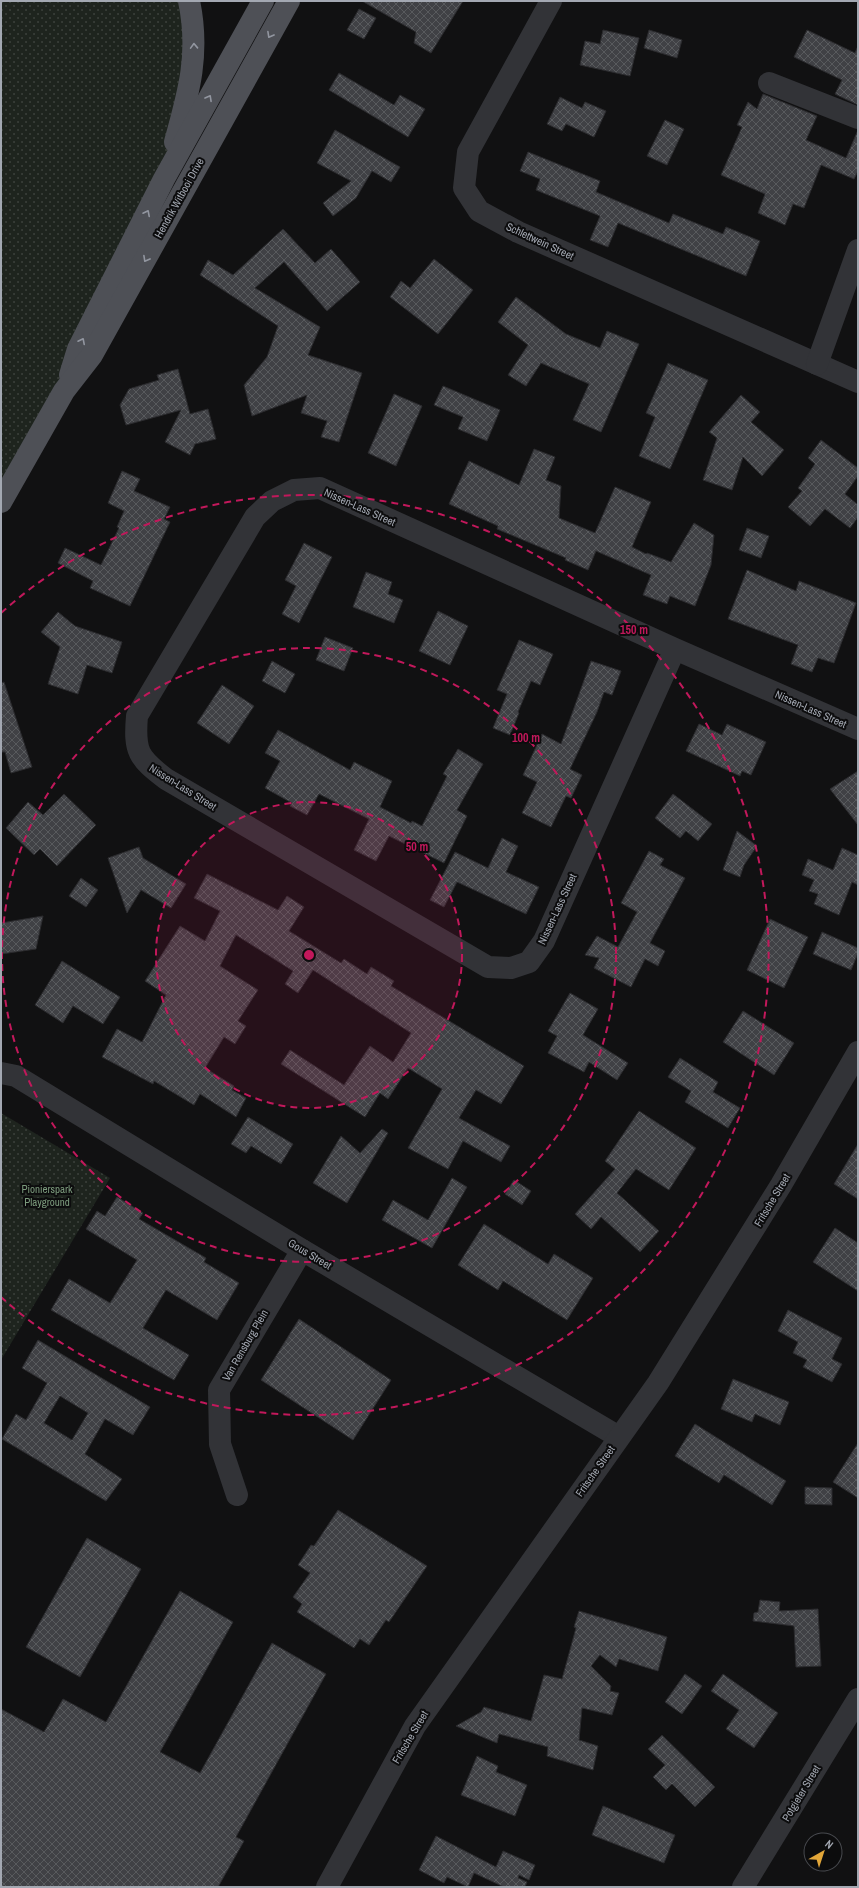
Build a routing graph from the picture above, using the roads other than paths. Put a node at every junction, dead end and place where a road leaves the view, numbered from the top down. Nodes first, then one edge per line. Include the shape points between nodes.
1 (189, 1) edge
2 (262, 1) edge
3 (551, 1) edge
4 (283, 4) edge
5 (769, 84) dead end
6 (858, 118) edge
7 (164, 179) junction
8 (858, 250) edge
9 (818, 364) junction
10 (858, 382) edge
11 (64, 391) junction
12 (1, 502) edge
13 (675, 649) junction
14 (858, 729) edge
15 (858, 1052) edge
16 (1, 1073) edge
17 (302, 1250) junction
18 (619, 1437) junction
19 (237, 1495) dead end
20 (858, 1699) edge
21 (330, 1886) edge
22 (743, 1887) edge

7 -> 1 main road via 190,90 194,51
7 -> 2 main road, Hendrik Witbooi Drive
3 - 9 street, Schlettwein Street via 468,152 464,188 479,211 518,232
4 -> 11 main road, Hendrik Witbooi Drive via 92,356
5 - 6 street
11 -> 7 main road, Hendrik Witbooi Drive via 78,349
8 - 9 street
9 - 10 street, Schlettwein Street
11 - 12 main road, Hendrik Witbooi Drive
13 - 13 street, Nissen-Lass Street via 320,488 294,490 272,501 255,517 138,716 136,735 139,753 148,766 166,779 488,967 511,968 529,962 544,941
13 - 14 street, Nissen-Lass Street
15 - 18 street, Fritsche Street via 765,1212 658,1383
16 - 17 street, Gous Street via 16,1076
17 - 18 street, Gous Street
17 - 19 street, Van Rensburg Plein via 219,1390 220,1444
18 - 21 street, Fritsche Street via 415,1726
20 - 22 street, Potgieter Street

